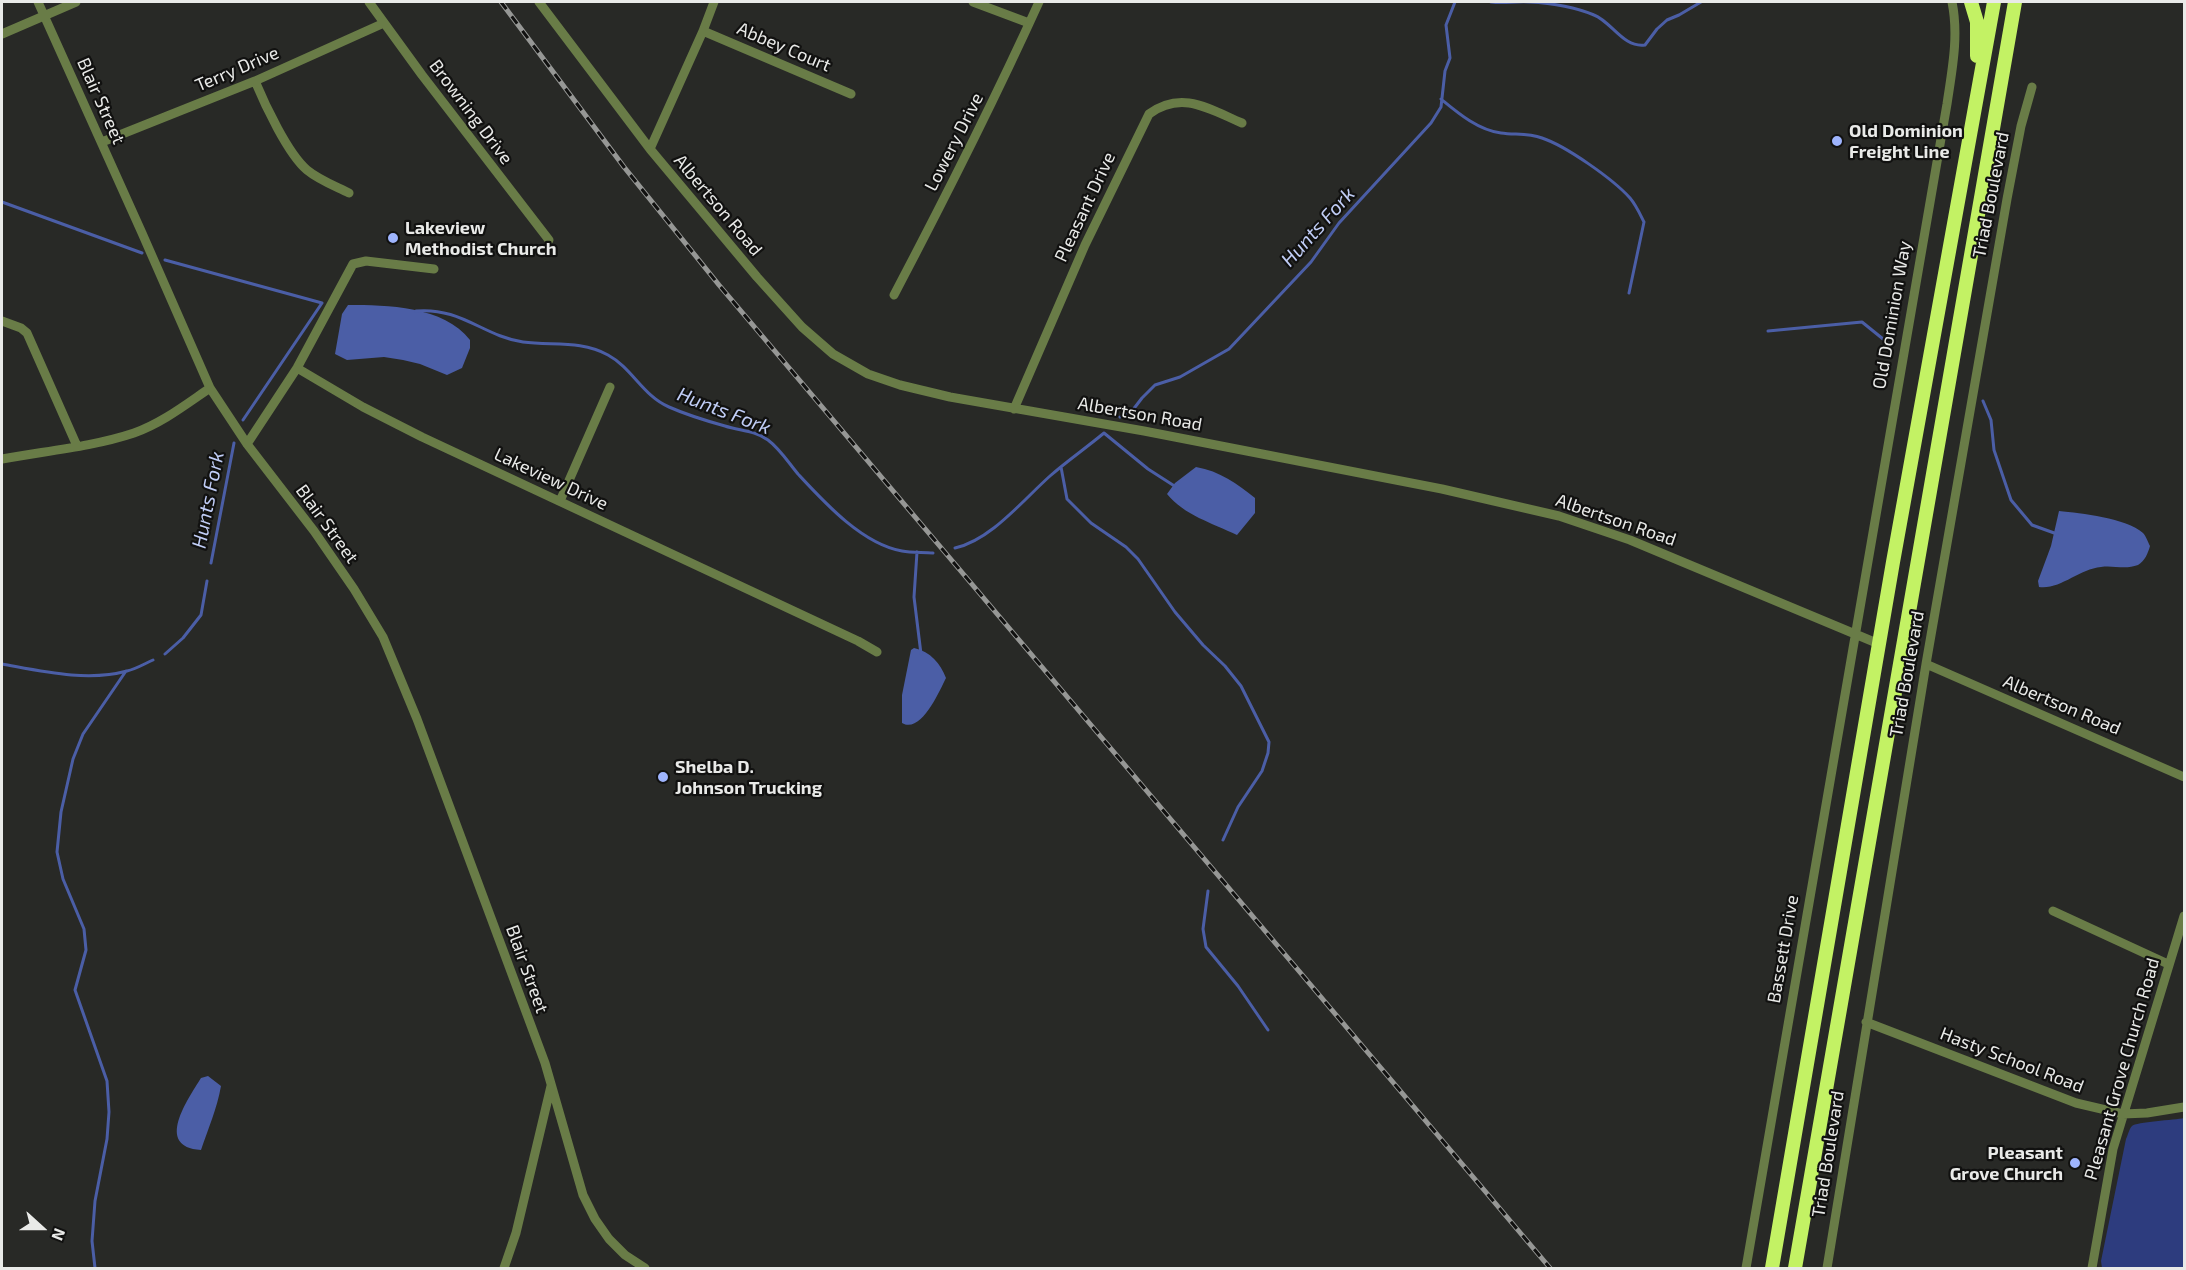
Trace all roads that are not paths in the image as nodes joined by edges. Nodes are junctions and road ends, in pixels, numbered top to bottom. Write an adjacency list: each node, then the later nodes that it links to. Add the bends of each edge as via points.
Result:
1 (38, 2): 13 (street, Blair Street)
2 (76, 2): 13 (street)
3 (369, 2): 14 (street, Browning Drive)
4 (539, 2): 24 (street, Albertson Road)
5 (714, 2): 16 (street)
6 (973, 2): 15 (street)
7 (1039, 2): 15 (street, Lowery Drive)
8 (1952, 2): 39 (street, Old Dominion Way, via 1956,31 1947,104)
9 (1971, 2): 25 (highway, via 1978,48)
10 (1994, 2): 25 (highway)
11 (2015, 2): 18 (highway)
12 (2022, 2): 18 (highway)
13 (44, 16): 17 (street); 23 (street, Blair Street)
14 (384, 23): 19 (street, Terry Drive); 27 (street, Browning Drive)
15 (1029, 23): 29 (street, Lowery Drive, via 966,157)
16 (703, 31): 21 (street, Abbey Court); 24 (street)
17 (2, 34)
18 (2008, 47): 55 (highway)
19 (255, 81): 23 (street, Terry Drive); 26 (street, via 269,113 306,170)
20 (2032, 87): 42 (street, Triad Boulevard, via 2007,200)
21 (851, 94)
22 (1242, 123): 34 (street, Pleasant Drive, via 1204,106 1184,102 1163,105 1149,114 1085,245)
23 (102, 142): 33 (street, Blair Street)
24 (650, 149): 34 (street, Albertson Road, via 757,277 802,327 833,354 868,374 900,385)
25 (1966, 153): 40 (highway)
26 (349, 193)
27 (549, 240)
28 (434, 269): 31 (street, via 366,261 353,264)
29 (894, 295)
30 (2, 321): 36 (street, via 27,333)
31 (297, 368): 35 (street); 38 (street, Lakeview Drive, via 422,437)
32 (610, 387): 38 (street)
33 (210, 388): 35 (street, Blair Street); 36 (street, via 149,426)
34 (1014, 409): 39 (street, Albertson Road, via 1477,496 1559,516 1630,540)
35 (247, 444): 48 (street, Blair Street, via 314,531 383,637)
36 (77, 446): 37 (street)
37 (2, 459)
38 (560, 501): 41 (street, Lakeview Drive)
39 (1854, 635): 40 (street, Albertson Road); 53 (street, Bassett Drive)
40 (1879, 644): 54 (highway)
41 (877, 652)
42 (1926, 664): 43 (street, Albertson Road); 47 (street, Triad Boulevard)
43 (2184, 777)
44 (2052, 911): 46 (street)
45 (2184, 915): 46 (street, Pleasant Grove Church Road)
46 (2168, 964): 50 (street, Pleasant Grove Church Road)
47 (1866, 1022): 50 (street, Hasty School Road, via 2076,1103); 56 (street, Triad Boulevard)
48 (552, 1084): 51 (street); 52 (street, Blair Street, via 583,1196 609,1239)
49 (2184, 1107): 50 (street, Hasty School Road)
50 (2123, 1114): 57 (street, Pleasant Grove Church Road)
51 (504, 1269)
52 (645, 1269)
53 (1746, 1269)
54 (1772, 1269)
55 (1795, 1269)
56 (1827, 1269)
57 (2092, 1269)

